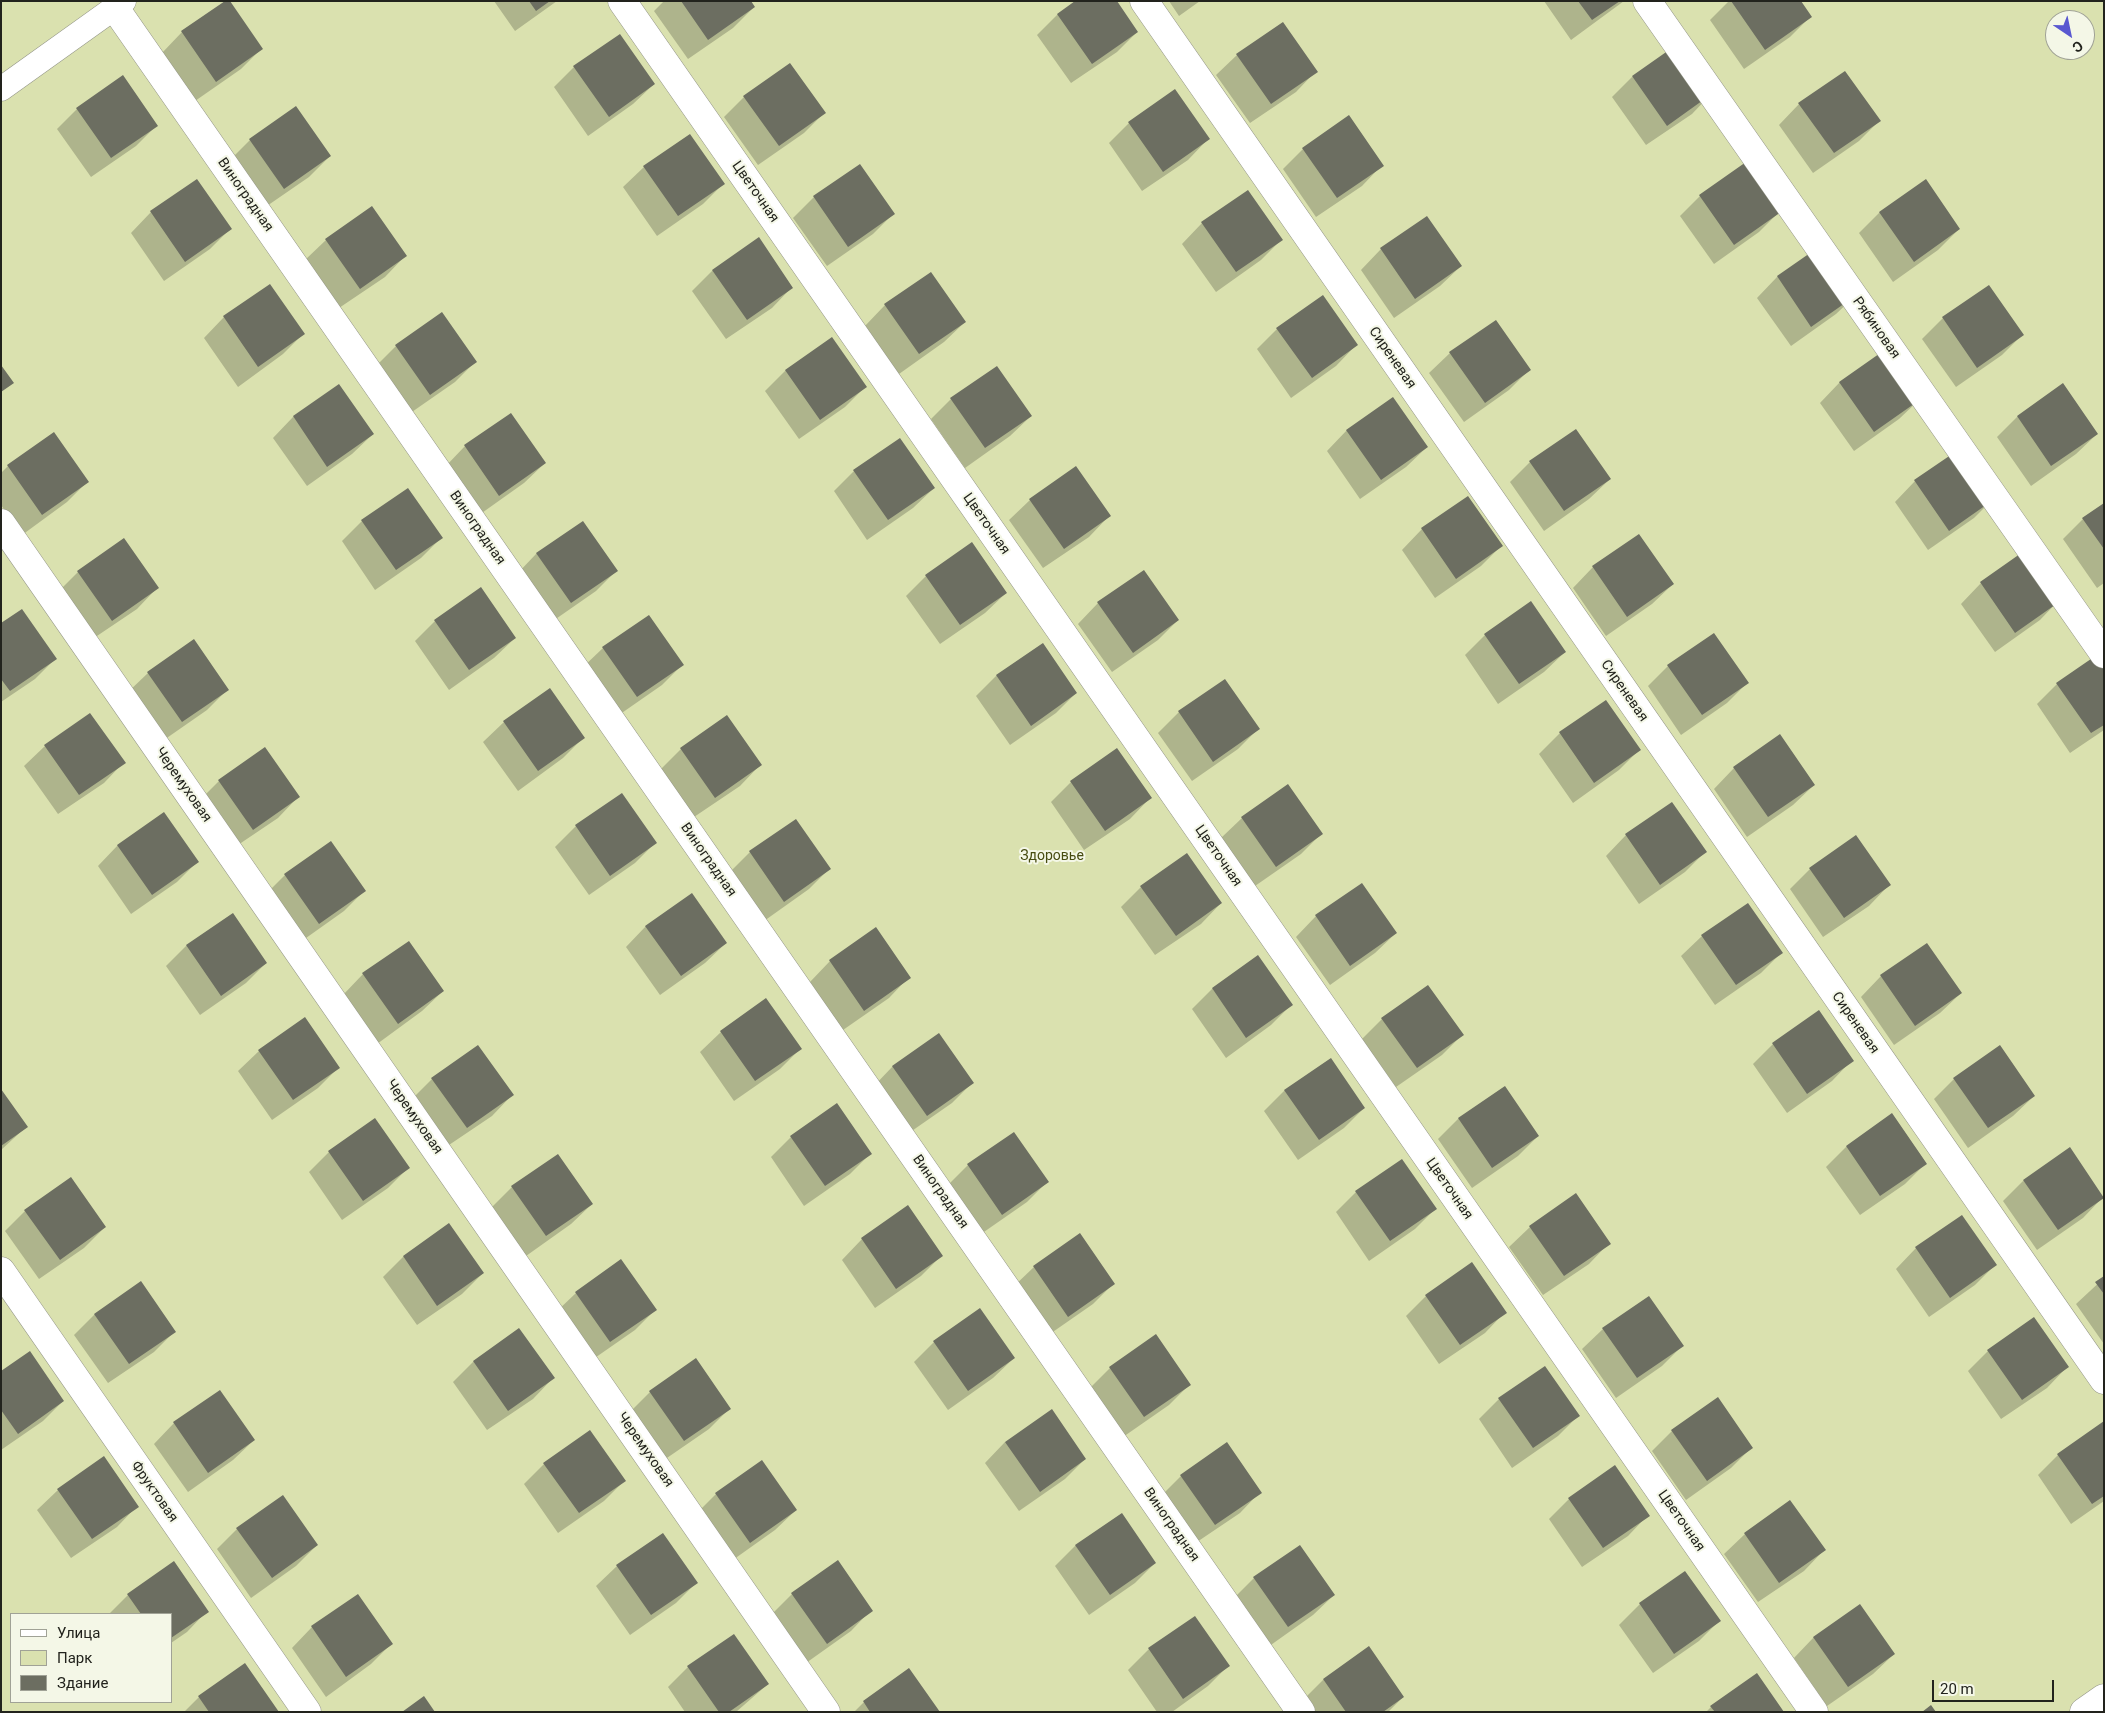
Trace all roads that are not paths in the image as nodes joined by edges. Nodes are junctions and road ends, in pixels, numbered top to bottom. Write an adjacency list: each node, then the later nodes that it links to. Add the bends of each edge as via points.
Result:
1 (622, 1): 14 (street, Цветочная)
2 (1144, 1): 9 (street, Сиреневая)
3 (1647, 1): 7 (street, Рябиновая)
4 (120, 5): 5 (lane); 13 (street, Виноградная)
5 (1, 89)
6 (1, 523): 12 (street, Черемуховая)
7 (2104, 654)
8 (1, 1271): 11 (street, Фруктовая)
9 (2104, 1380)
10 (2104, 1698): 15 (street)
11 (307, 1712)
12 (826, 1712)
13 (1301, 1712)
14 (1814, 1712)
15 (2084, 1712)

